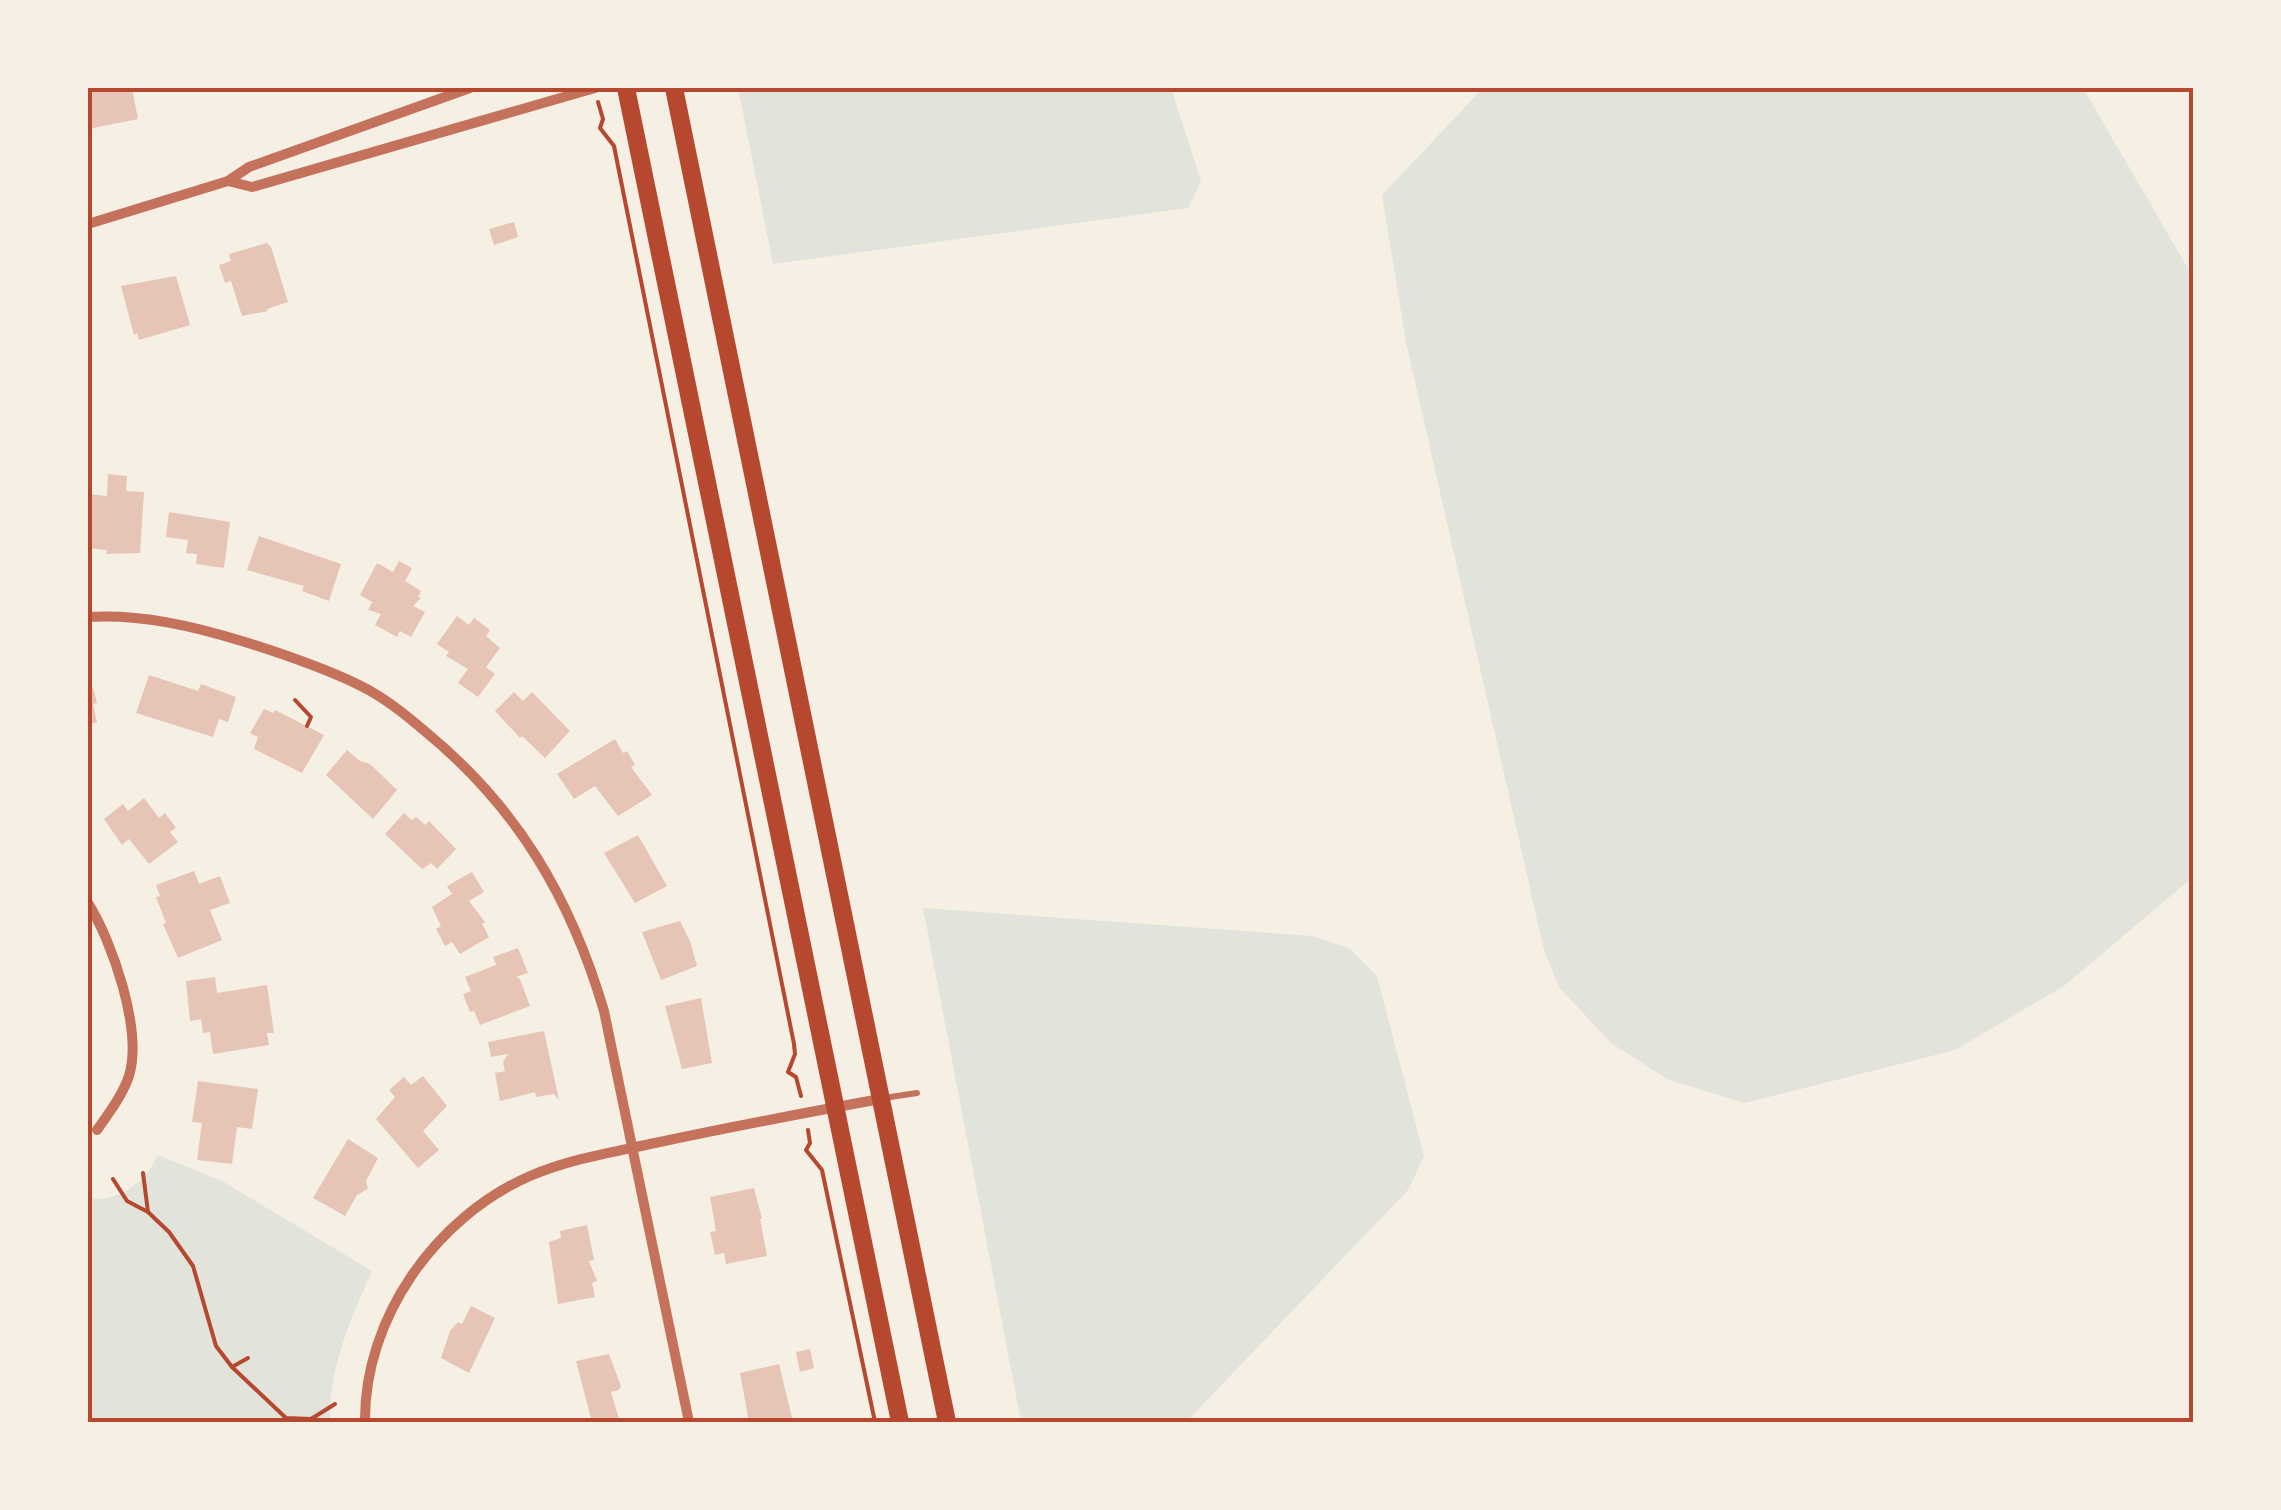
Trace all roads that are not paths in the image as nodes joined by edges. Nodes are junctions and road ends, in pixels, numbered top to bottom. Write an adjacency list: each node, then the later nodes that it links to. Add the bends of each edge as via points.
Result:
1 (470, 88): 5 (street, via 249,167)
2 (595, 88): 5 (street, via 252,187)
3 (626, 88): 11 (main road)
4 (674, 88): 10 (main road)
5 (228, 181): 6 (street)
6 (88, 224)
7 (88, 617): 13 (street, via 192,626 279,652 361,686 444,747 500,803 566,905 604,1012)
8 (88, 902): 12 (street, via 106,936 131,1038 130,1072)
9 (918, 1093): 10 (lane)
10 (880, 1099): 11 (street); 17 (main road)
11 (834, 1108): 13 (street); 16 (main road)
12 (97, 1130)
13 (632, 1148): 14 (street, via 528,1177 482,1203 439,1241 383,1330); 15 (street)
14 (365, 1422)
15 (688, 1422)
16 (900, 1422)
17 (948, 1422)

